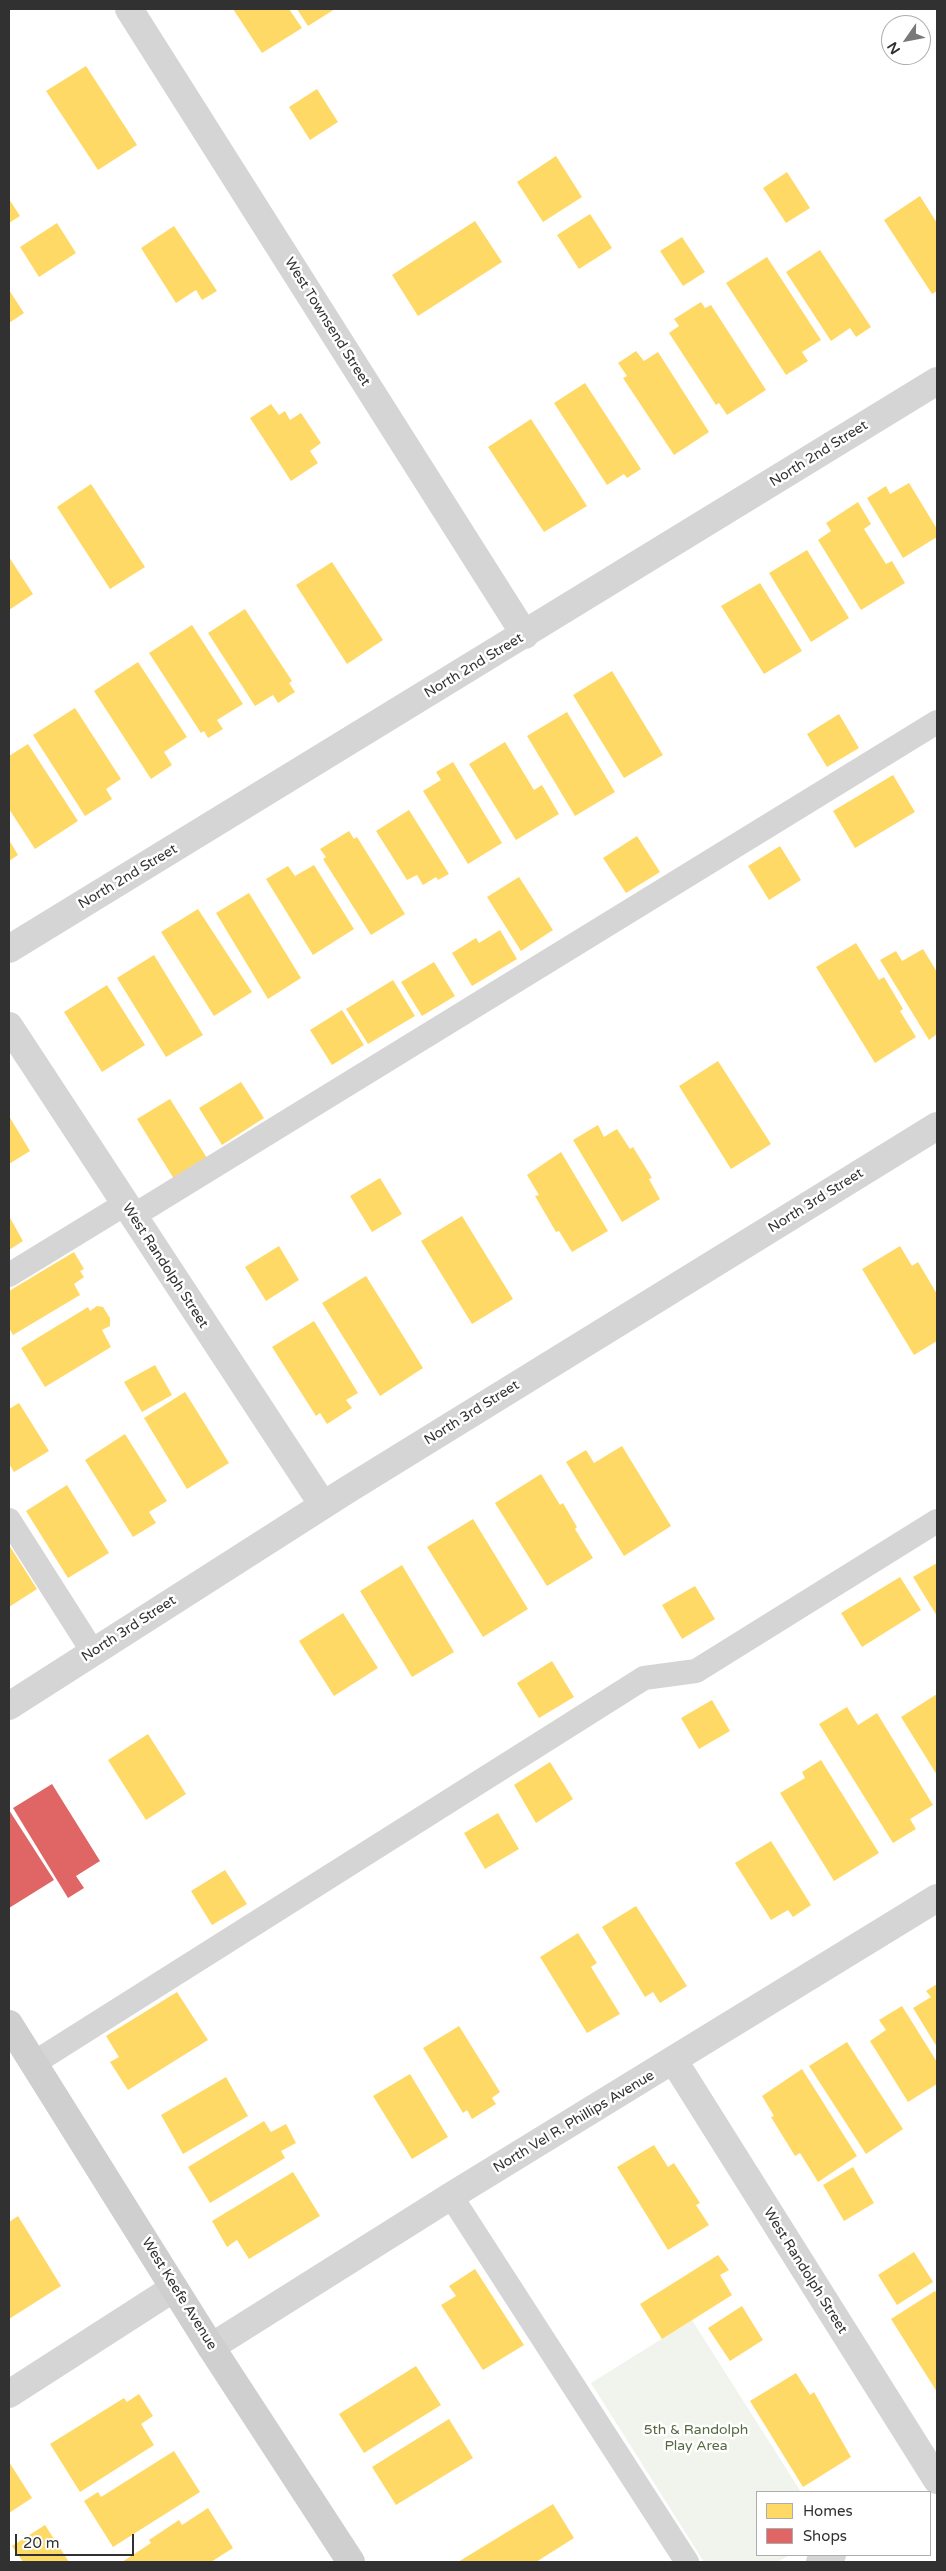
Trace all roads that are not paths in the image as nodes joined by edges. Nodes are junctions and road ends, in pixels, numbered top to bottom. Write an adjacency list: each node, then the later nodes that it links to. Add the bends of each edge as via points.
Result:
1 (129, 9): 3 (street, West Townsend Street)
2 (937, 381): 3 (street, North 2nd Street)
3 (525, 635): 5 (street, North 2nd Street)
4 (937, 722): 8 (lane)
5 (9, 949)
6 (9, 1026): 8 (street, West Randolph Street)
7 (937, 1126): 10 (street, North 3rd Street)
8 (129, 1210): 9 (lane); 10 (street, West Randolph Street)
9 (9, 1275)
10 (322, 1506): 13 (street, North 3rd Street)
11 (9, 1520): 13 (lane)
12 (937, 1521): 18 (lane, via 696,1671 644,1678)
13 (93, 1652): 14 (street, North 3rd Street)
14 (9, 1706)
15 (937, 1898): 17 (street, North Vel R. Phillips Avenue)
16 (9, 2024): 18 (street, West Keefe Avenue)
17 (674, 2061): 19 (street, North Vel R. Phillips Avenue); 23 (street, West Randolph Street)
18 (34, 2063): 20 (street, West Keefe Avenue)
19 (451, 2196): 21 (street, North Vel R. Phillips Avenue); 25 (lane)
20 (174, 2288): 21 (street, West Keefe Avenue); 22 (street)
21 (211, 2347): 24 (street, West Keefe Avenue)
22 (9, 2394)
23 (937, 2480)
24 (351, 2562)
25 (687, 2562)

